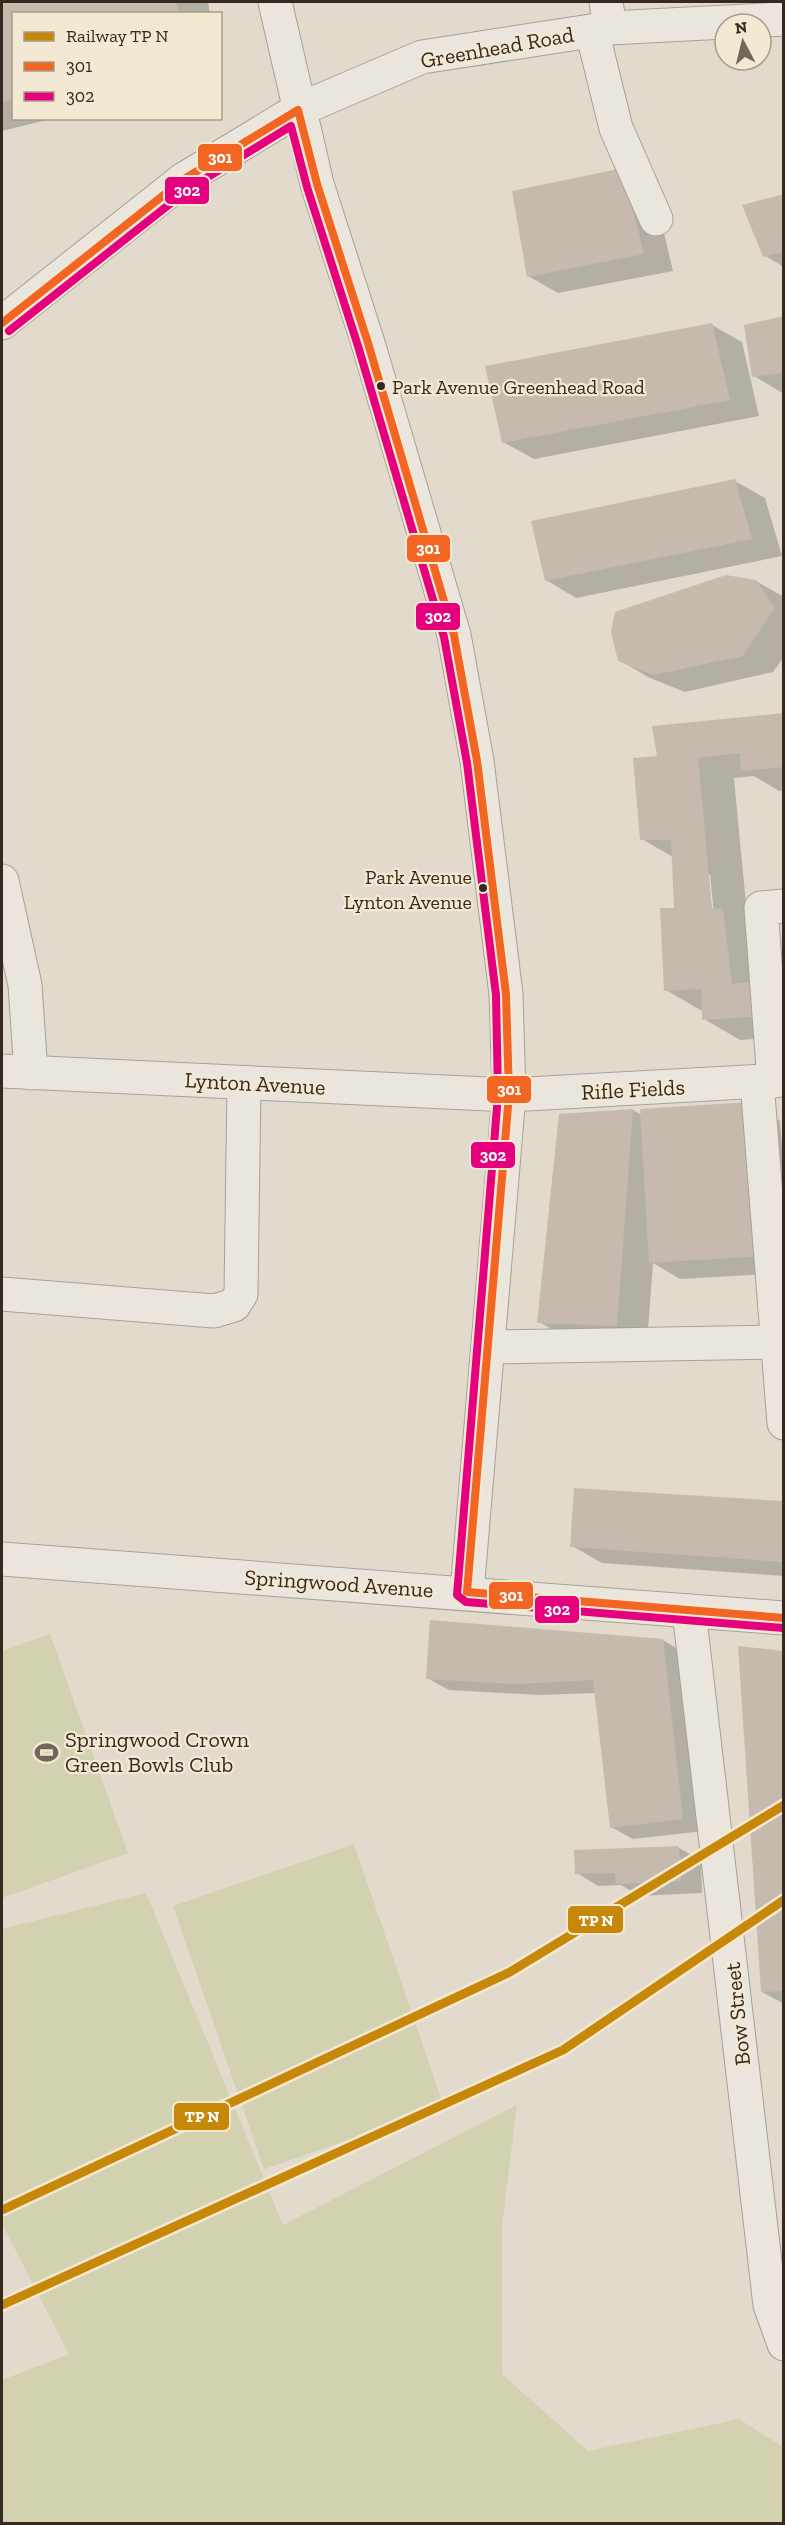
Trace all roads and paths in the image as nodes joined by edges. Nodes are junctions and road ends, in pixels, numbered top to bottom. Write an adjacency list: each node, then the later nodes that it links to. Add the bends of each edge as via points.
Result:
1 (275, 2): 4 (street)
2 (783, 19): 3 (street, Greenhead Road)
3 (603, 20): 4 (street, Greenhead Road, via 422,57); 5 (street, via 616,128)
4 (298, 110): 6 (street, Greenhead Road, via 184,179); 12 (street, via 454,635 477,761 506,994)
5 (656, 219)
6 (2, 323)
7 (2, 880): 9 (street, via 25,985)
8 (783, 906): 10 (street, via 760,908)
9 (16, 1072): 11 (street, Lynton Avenue)
10 (772, 1081): 12 (street, Rifle Fields); 14 (street)
11 (244, 1083): 12 (street, Lynton Avenue); 13 (street, via 241,1294 234,1305 214,1311)
12 (509, 1095): 15 (street)
13 (2, 1294)
14 (776, 1341): 15 (street); 16 (street)
15 (489, 1347): 18 (street)
16 (783, 1423)
17 (2, 1559): 18 (street, Springwood Avenue)
18 (467, 1592): 19 (street, Springwood Avenue)
19 (689, 1611): 20 (street, Springwood Avenue); 21 (street, Bow Street, via 770,2305)
20 (783, 1618)
21 (783, 2344)

